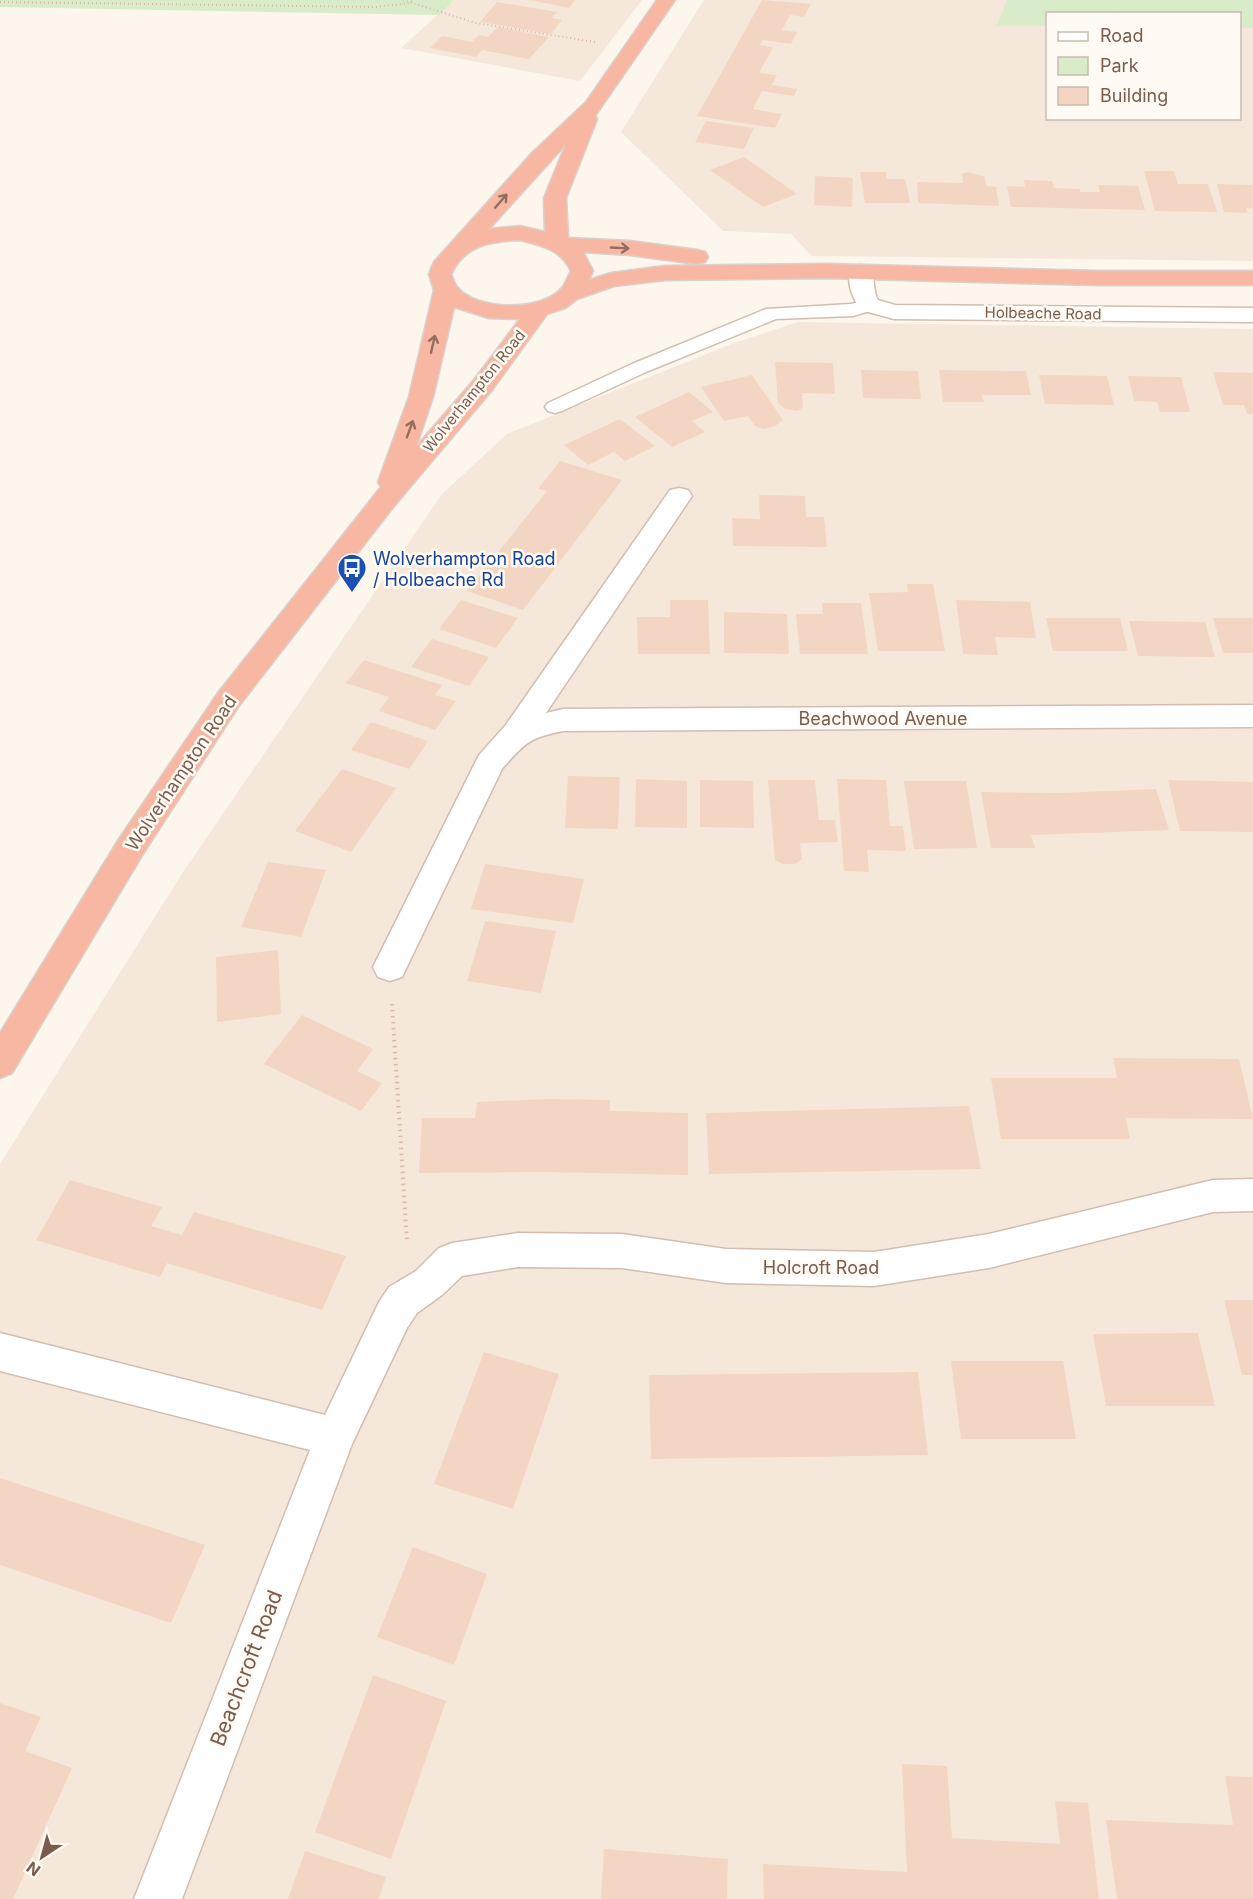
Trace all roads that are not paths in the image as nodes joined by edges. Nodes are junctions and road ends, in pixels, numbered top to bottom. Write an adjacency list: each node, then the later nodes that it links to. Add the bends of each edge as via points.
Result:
1 (666, 0): 2 (highway)
2 (593, 106): 3 (highway, via 555,198); 4 (highway, one-way to 2, via 532,166)
3 (559, 243): 4 (highway, via 520,233); 5 (highway, one-way to 5); 9 (highway, via 579,259 582,271)
4 (463, 244): 8 (highway, via 446,258 440,274)
5 (826, 272): 6 (highway); 9 (highway, via 636,276)
6 (861, 272): 7 (highway); 10 (street, via 863,295)
7 (1253, 278)
8 (446, 290): 11 (highway, via 461,303 485,310 512,313); 15 (highway, Wolverhampton Road, one-way to 8, via 421,397)
9 (570, 294): 11 (highway)
10 (869, 305): 12 (street, Holbeache Road, via 894,312); 13 (lane, via 853,310 773,313)
11 (539, 309): 15 (highway, Wolverhampton Road, via 483,385)
12 (1253, 315)
13 (555, 406)
14 (679, 496): 17 (street, Beachwood Avenue)
15 (385, 500): 19 (highway, Wolverhampton Road, via 228,700 130,848)
16 (1253, 716): 17 (street, Beachwood Avenue, via 563,720)
17 (516, 734): 18 (street, Beachwood Avenue, via 490,764)
18 (390, 967)
19 (0, 1063)
20 (1253, 1196): 21 (street, Holcroft Road, via 1213,1196 989,1251 873,1269 726,1266 622,1251 518,1250 452,1260)
21 (420, 1290): 23 (street, Beachcroft Road, via 404,1300 393,1315)
22 (0, 1352): 23 (street)
23 (335, 1437): 24 (street, Beachcroft Road)
24 (158, 1899)

